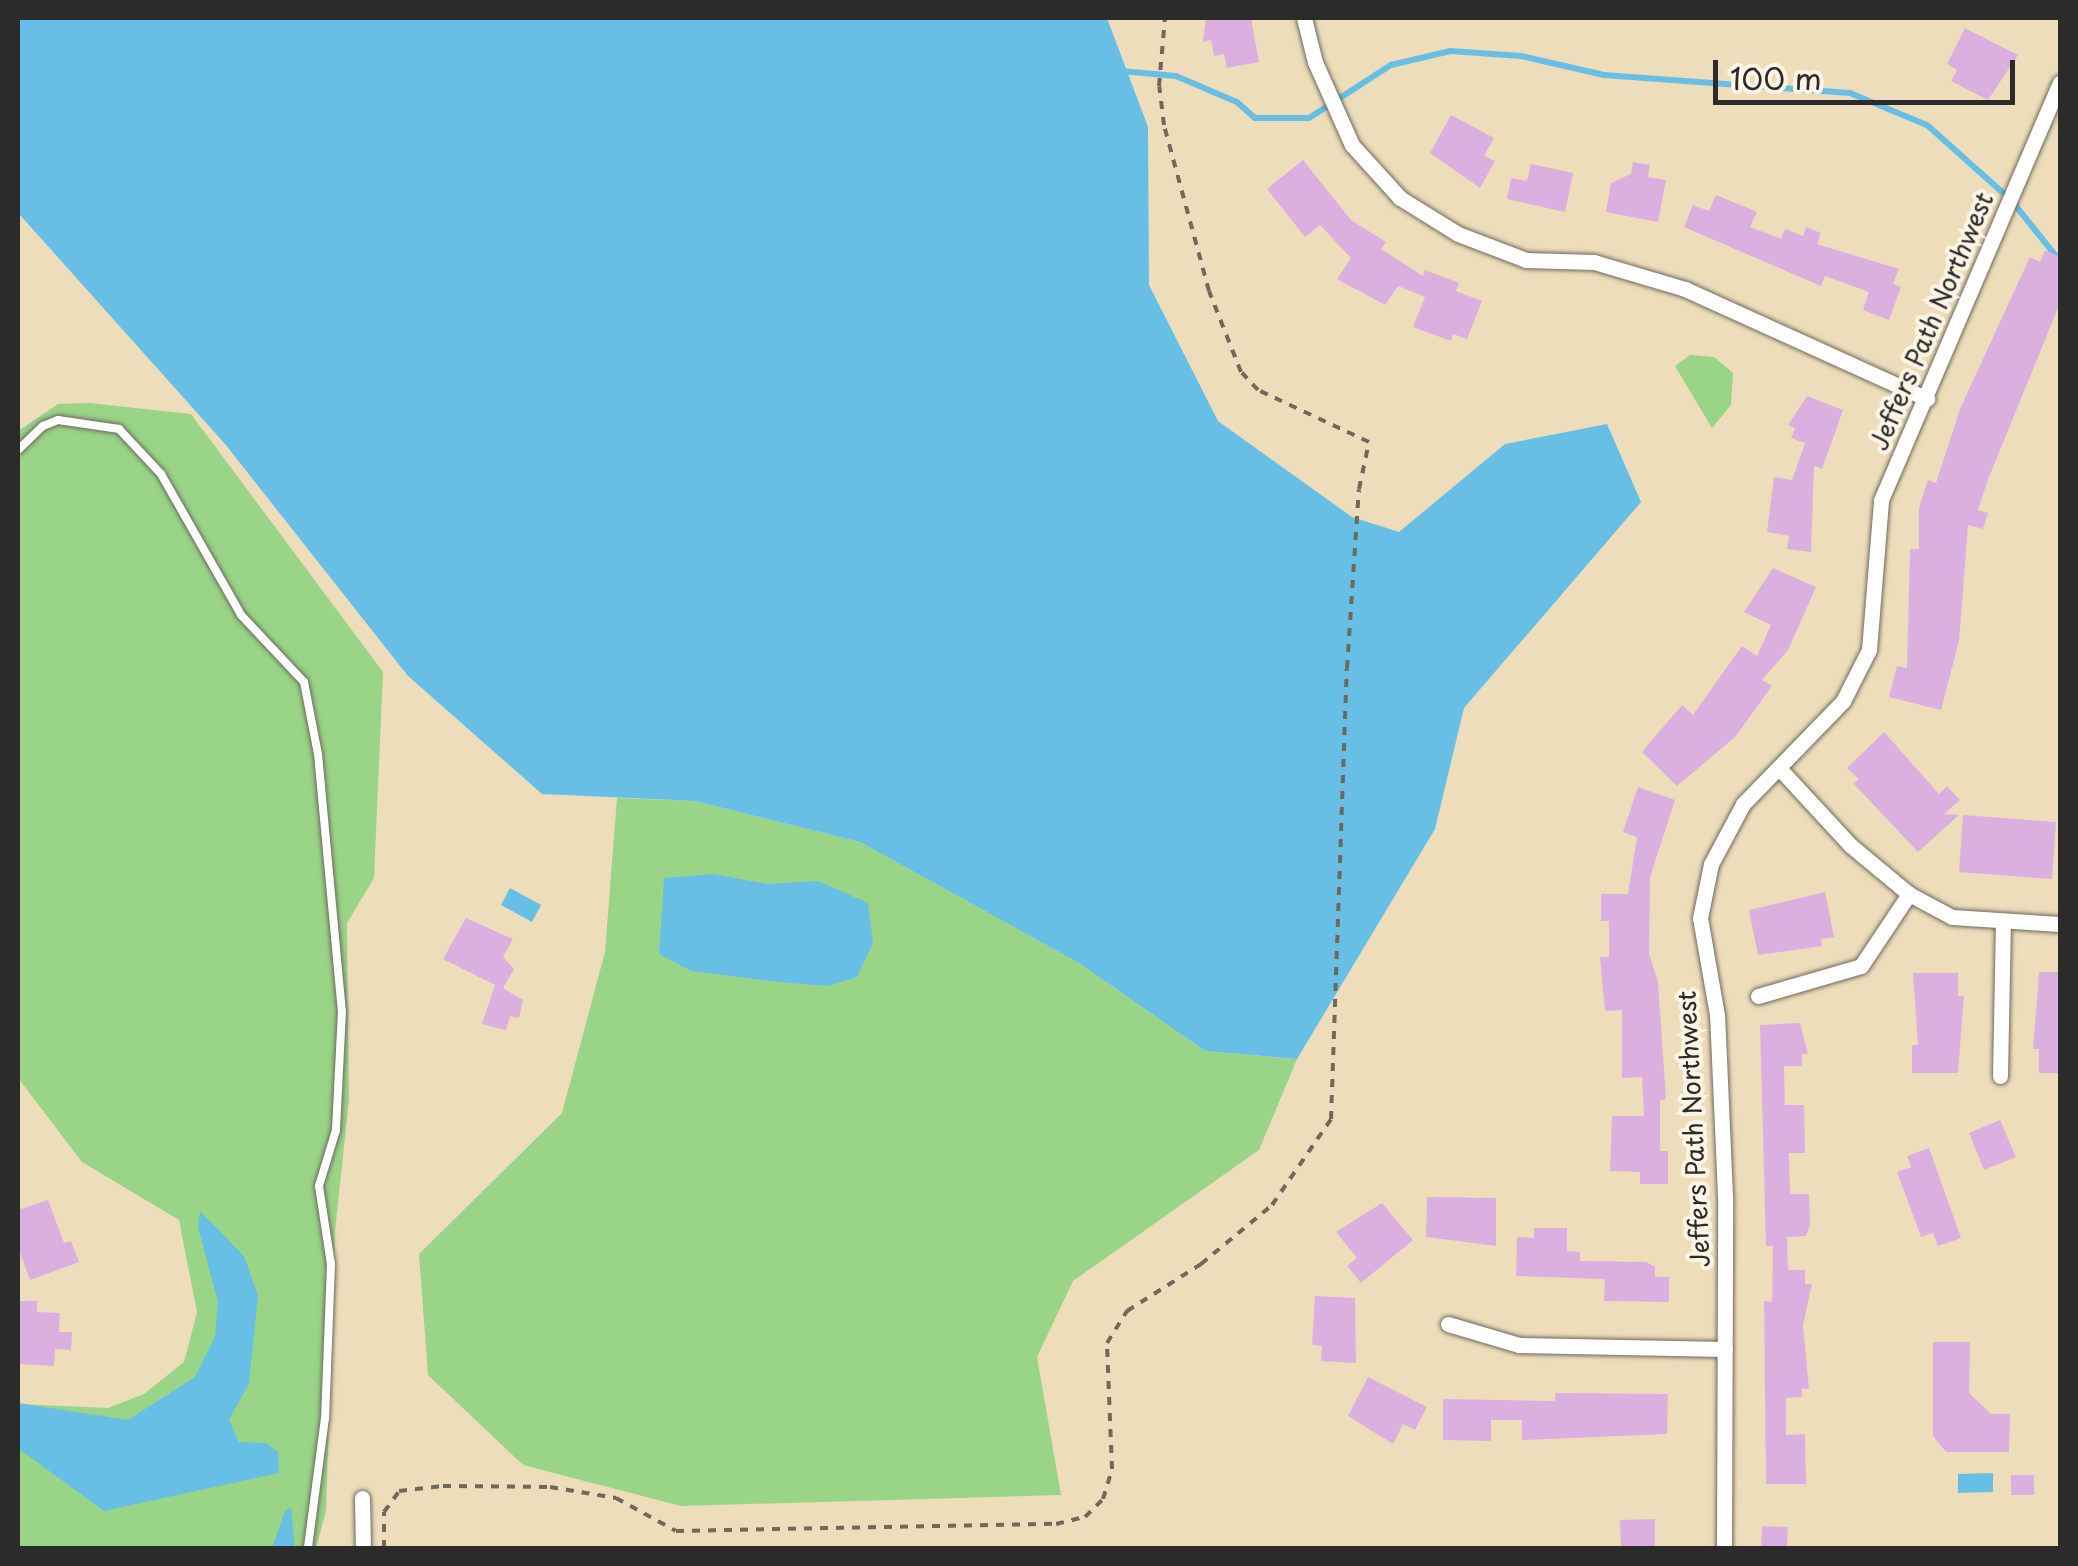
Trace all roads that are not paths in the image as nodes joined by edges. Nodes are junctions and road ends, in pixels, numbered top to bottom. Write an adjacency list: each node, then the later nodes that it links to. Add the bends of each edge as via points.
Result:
1 (1304, 18): 4 (street, via 1315,62 1352,145 1400,198 1458,234 1526,260 1594,262 1685,289)
2 (2060, 82): 3 (street, Jeffers Path Northwest)
3 (2056, 102): 4 (street, Jeffers Path Northwest)
4 (1927, 398): 6 (street, Jeffers Path Northwest, via 1881,500 1869,650 1843,701)
5 (18, 450): 15 (lane, via 58,420 119,429 161,474 241,615 304,682 318,754 342,1011 336,1130 319,1186 332,1264 325,1418)
6 (1779, 768): 7 (street, via 1850,845); 13 (street, Jeffers Path Northwest, via 1743,804 1710,864 1700,918 1716,1015)
7 (1908, 894): 8 (street, via 1952,917); 10 (street, via 1861,966)
8 (2002, 922): 9 (street); 11 (street)
9 (2060, 924)
10 (1758, 996)
11 (2000, 1076)
12 (1448, 1324): 13 (street, via 1519,1345)
13 (1725, 1349): 17 (street, Jeffers Path Northwest)
14 (362, 1498): 16 (street)
15 (308, 1548)
16 (363, 1548)
17 (1724, 1548)

